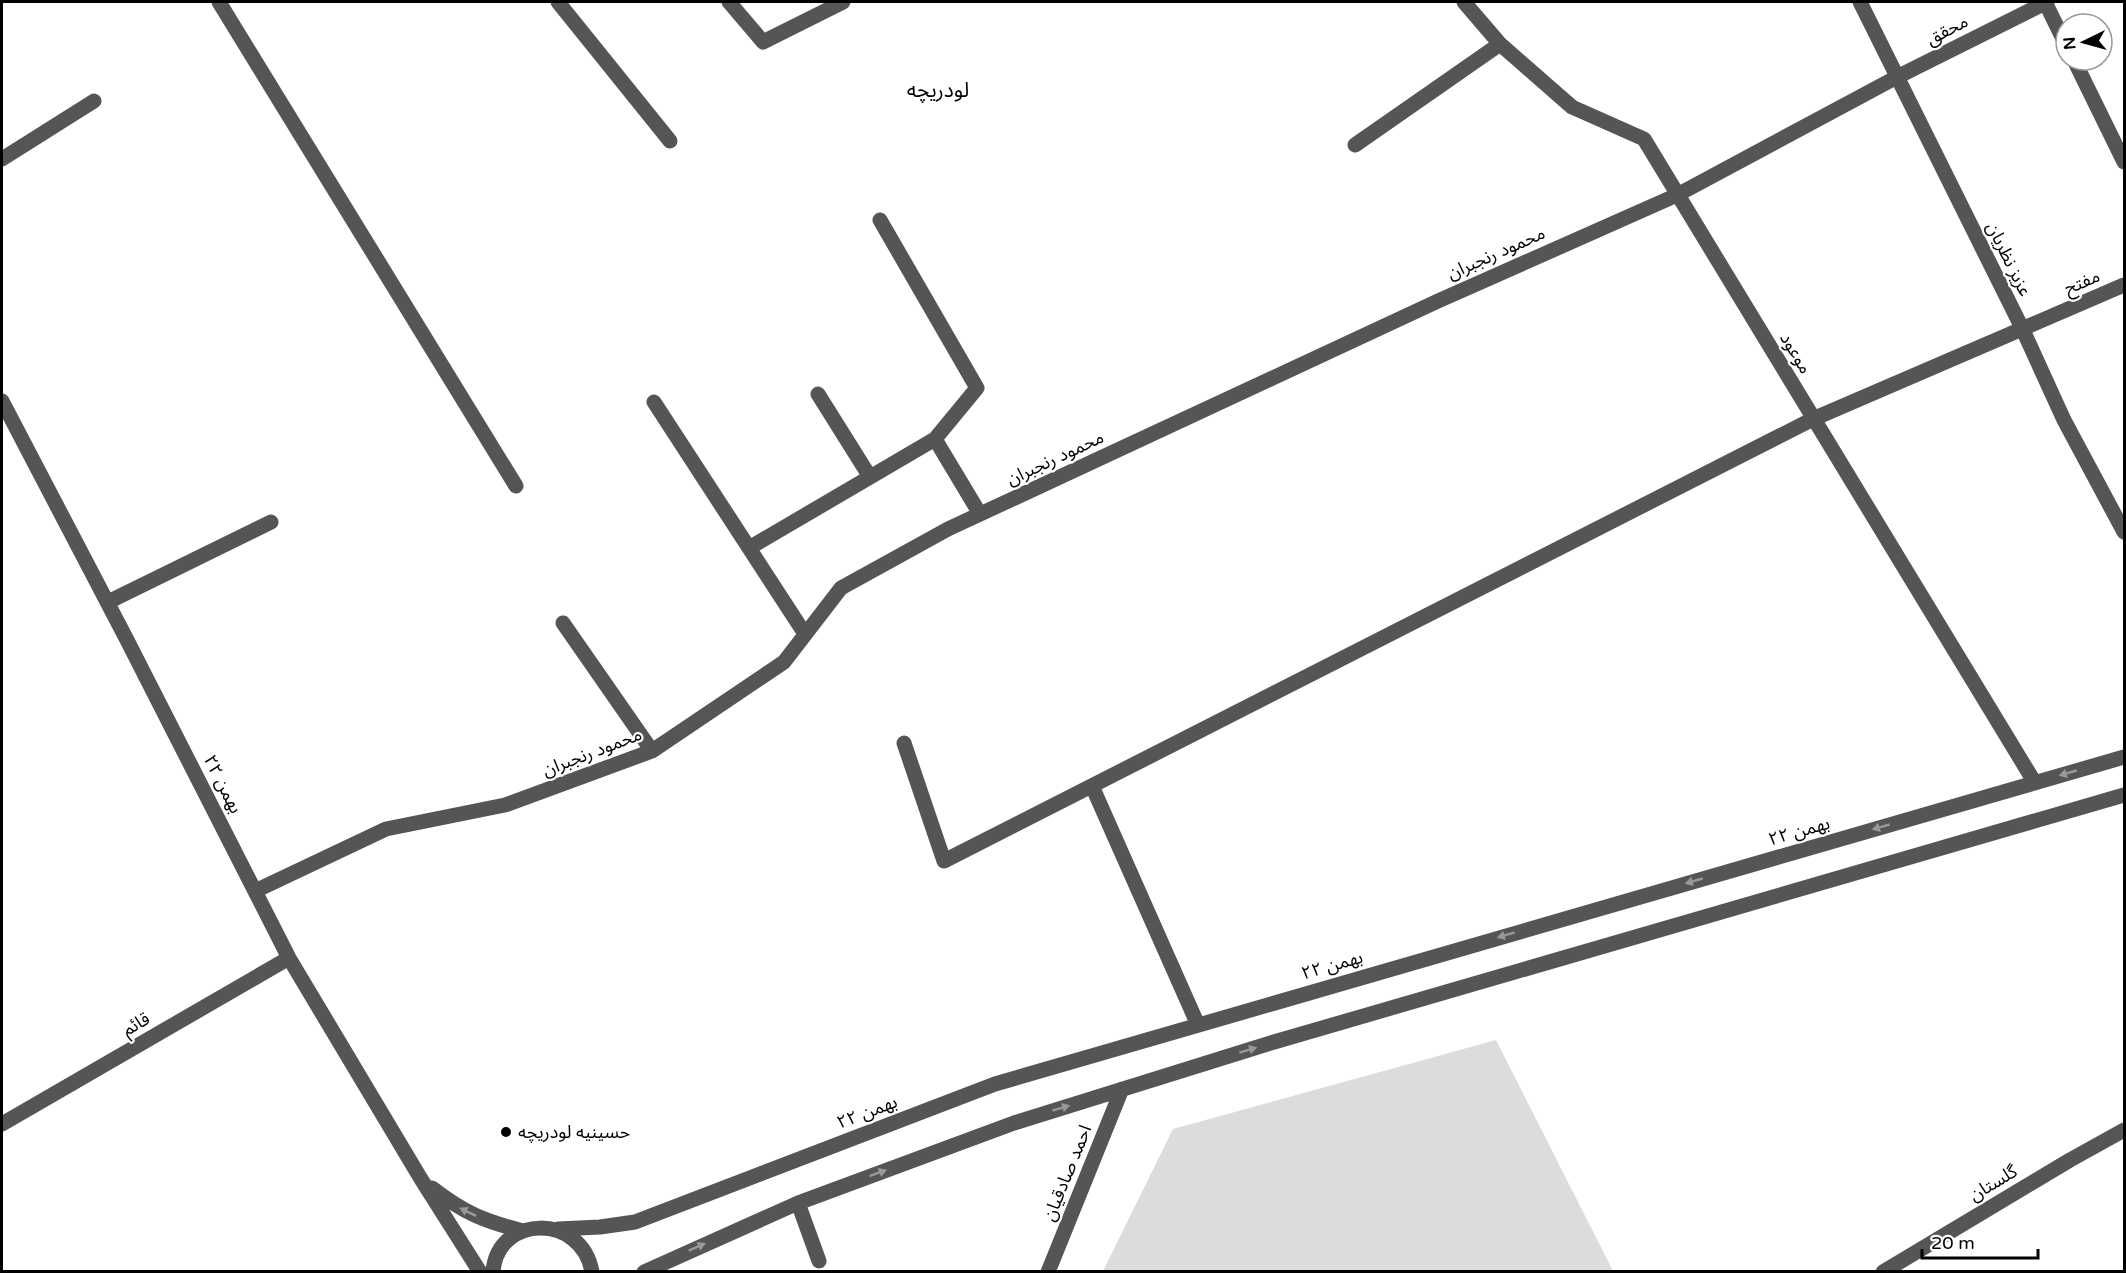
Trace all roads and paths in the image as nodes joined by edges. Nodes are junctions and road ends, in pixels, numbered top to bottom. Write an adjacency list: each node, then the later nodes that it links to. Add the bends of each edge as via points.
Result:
1 (219, 2): 27 (street)
2 (558, 2): 13 (street)
3 (729, 2): 4 (street, via 763,42)
4 (843, 2)
5 (1464, 2): 9 (street, موعود)
6 (1860, 2): 11 (street, عزیز نظریان)
7 (2046, 2): 8 (street); 11 (street, محقق)
8 (2054, 19)
9 (1500, 44): 14 (street); 17 (street, موعود, via 1572,106 1644,139)
10 (2080, 72): 16 (street)
11 (1898, 78): 17 (street, محمود رنجبران); 20 (street, عزیز نظریان)
12 (94, 101): 15 (street)
13 (670, 141)
14 (1355, 145)
15 (2, 159)
16 (2124, 162)
17 (1677, 195): 24 (street, موعود); 28 (street, محمود رنجبران, via 1438,301)
18 (880, 220): 25 (street, via 977,388)
19 (2124, 285): 20 (street, مفتح)
20 (2022, 328): 24 (street, مفتح); 30 (street, عزیز نظریان, via 2064,420)
21 (818, 394): 26 (street)
22 (2, 401): 32 (street, ۲۲ بهمن)
23 (654, 402): 31 (street)
24 (1813, 419): 38 (street, موعود); 39 (street, مفتح)
25 (935, 439): 26 (street); 28 (street)
26 (870, 477): 31 (street)
27 (516, 486)
28 (980, 514): 34 (street, محمود رنجبران, via 841,588)
29 (271, 522): 32 (street)
30 (2124, 532)
31 (749, 548): 34 (street)
32 (108, 602): 41 (street, ۲۲ بهمن)
33 (563, 623): 36 (street)
34 (805, 634): 36 (street, محمود رنجبران, via 784,662)
35 (904, 743): 39 (street, مفتح, via 944,861)
36 (652, 751): 41 (street, محمود رنجبران, via 505,806 386,830)
37 (2124, 757): 38 (street, ۲۲ بهمن, one-way to 38)
38 (2035, 783): 43 (street, ۲۲ بهمن, one-way to 43)
39 (1092, 786): 43 (street)
40 (2124, 795): 44 (street, one-way to 40)
41 (255, 891): 42 (street, ۲۲ بهمن)
42 (289, 958): 45 (street, قائم); 47 (street, ۲۲ بهمن)
43 (1198, 1025): 49 (street, ۲۲ بهمن, via 996,1084 635,1222)
44 (1122, 1089): 48 (street, one-way to 44, via 1014,1123); 56 (street, احمد صادقیان)
45 (2, 1124)
46 (2124, 1130): 57 (street, گلستان)
47 (421, 1179): 50 (street, ۲۲ بهمن, one-way to 47, via 489,1222 455,1206); 52 (street, ۲۲ بهمن)
48 (798, 1203): 51 (street); 55 (street, one-way to 48)
49 (558, 1229): 50 (street, ۲۲ بهمن); 54 (street, via 584,1248)
50 (523, 1231): 53 (street, via 499,1251)
51 (819, 1261)
52 (480, 1272)
53 (493, 1272)
54 (592, 1272)
55 (644, 1272)
56 (1047, 1272)
57 (1883, 1272)

